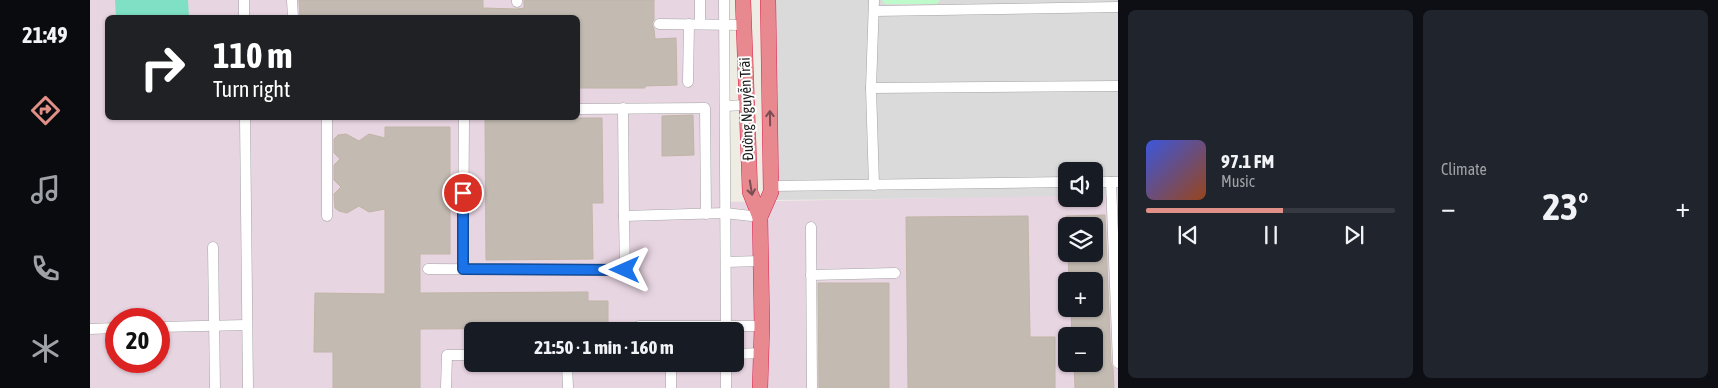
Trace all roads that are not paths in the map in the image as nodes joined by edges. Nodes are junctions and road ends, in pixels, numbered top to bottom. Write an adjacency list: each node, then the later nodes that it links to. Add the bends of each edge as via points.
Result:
1 (244, 0): 11 (street)
2 (292, 0): 12 (street)
3 (700, 0): 14 (street)
4 (724, 0): 15 (street)
5 (743, 0): 16 (highway, Đường Nguyễn Trãi)
6 (768, 0): 30 (highway, Đường Nguyễn Trãi, one-way to 6)
7 (874, 0): 10 (street)
8 (948, 5): 9 (street); 10 (street)
9 (1118, 7)
10 (874, 11): 19 (street)
11 (244, 15)
12 (293, 15)
13 (659, 24): 14 (street)
14 (695, 24): 15 (street); 17 (street)
15 (724, 25): 16 (street); 21 (street)
16 (743, 25): 20 (highway, Đường Nguyễn Trãi)
17 (688, 82)
18 (1118, 86): 19 (street)
19 (871, 88): 29 (street)
20 (746, 105): 21 (street); 35 (highway, Đường Nguyễn Trãi, one-way to 35, via 750,192)
21 (725, 106): 32 (street)
22 (623, 108): 23 (street); 31 (street, via 705,108); 34 (street)
23 (580, 109)
24 (244, 120): 45 (street)
25 (327, 120): 33 (street)
26 (464, 120): 41 (street)
27 (1058, 182): 29 (street)
28 (1114, 182): 55 (street)
29 (874, 184): 30 (street)
30 (771, 186): 35 (highway, Đường Nguyễn Trãi)
31 (706, 214): 32 (street); 34 (street)
32 (726, 214): 35 (street); 39 (street)
33 (327, 216)
34 (624, 216): 41 (street, via 625,270)
35 (760, 217): 38 (highway, Đường Nguyễn Trãi)
36 (811, 227): 43 (street)
37 (213, 247): 46 (street)
38 (760, 261): 39 (street); 47 (highway, Đường Nguyễn Trãi)
39 (726, 262): 44 (street)
40 (428, 269): 41 (street)
41 (463, 269)
42 (894, 273): 43 (street)
43 (811, 275): 66 (street)
44 (726, 322)
45 (246, 325): 46 (street); 60 (street)
46 (214, 326): 48 (street); 59 (street)
47 (762, 326): 49 (street); 52 (highway, Đường Nguyễn Trãi)
48 (170, 327)
49 (744, 327)
50 (105, 328): 51 (street)
51 (90, 329)
52 (761, 353): 53 (street); 65 (highway, Đường Nguyễn Trãi)
53 (744, 354)
54 (464, 355): 61 (street, via 447,355)
55 (1118, 363)
56 (567, 372): 62 (street)
57 (671, 372): 63 (street)
58 (726, 372): 64 (street)
59 (215, 388)
60 (248, 388)
61 (446, 388)
62 (568, 388)
63 (671, 388)
64 (726, 388)
65 (760, 388)
66 (812, 388)

